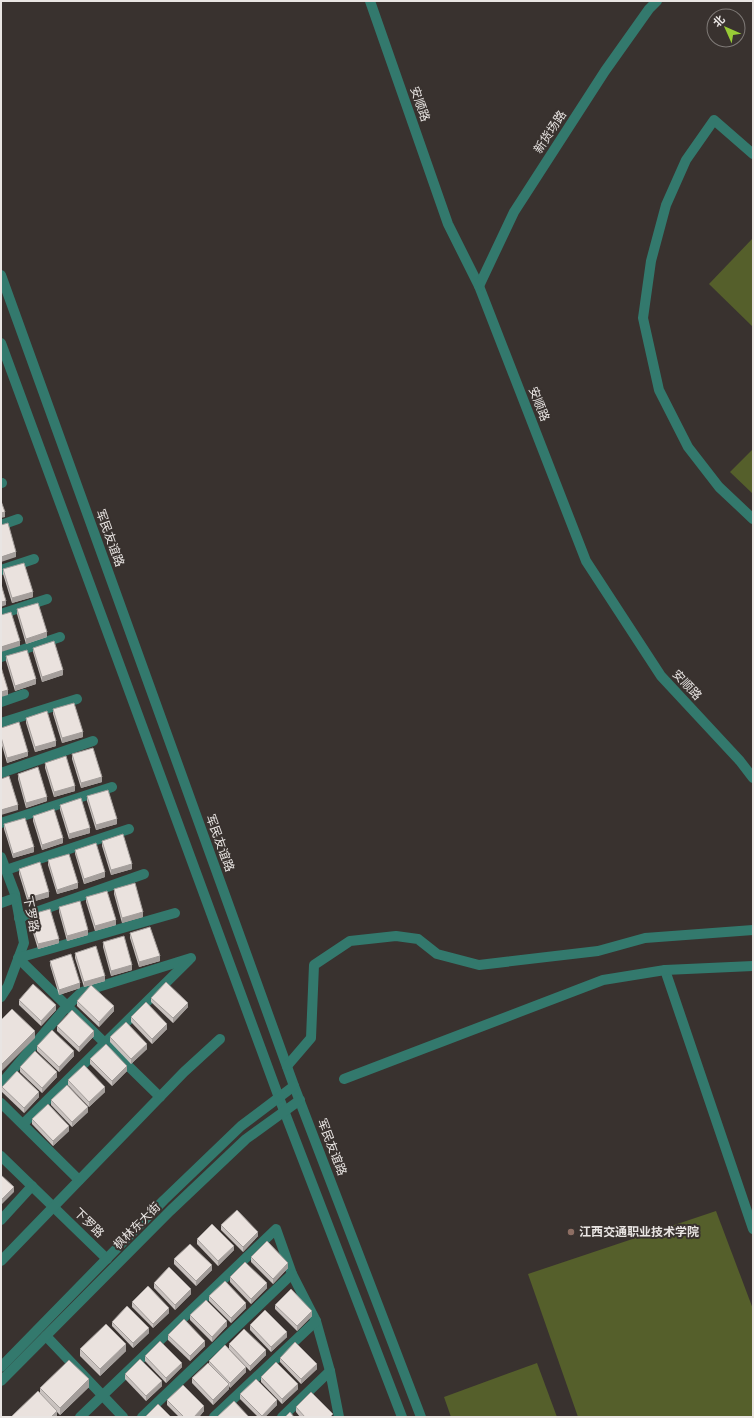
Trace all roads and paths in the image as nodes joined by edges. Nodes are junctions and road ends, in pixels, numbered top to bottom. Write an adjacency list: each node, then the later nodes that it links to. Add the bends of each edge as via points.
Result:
1 (370, 1): 5 (street, 安顺路, via 448,224)
2 (657, 1): 5 (street, 新货场路, via 605,71 514,212)
3 (753, 154): 8 (street, via 714,120 686,160 662,219 651,261 642,318 659,390 688,447 719,487)
4 (1, 276): 41 (street, 军民友谊路)
5 (479, 286): 22 (street, 安顺路, via 586,561 661,676)
6 (1, 343): 46 (street)
7 (18, 519): 9 (street)
8 (753, 519)
9 (1, 525)
10 (34, 559): 11 (street)
11 (1, 570)
12 (47, 599): 13 (street)
13 (1, 614)
14 (60, 637): 15 (street)
15 (1, 657)
16 (24, 694): 18 (street)
17 (77, 699): 19 (street)
18 (1, 702)
19 (1, 723)
20 (93, 741): 21 (street)
21 (1, 773)
22 (753, 778)
23 (112, 787): 24 (street)
24 (1, 823)
25 (129, 829): 27 (street)
26 (1, 857): 27 (street, 下罗路)
27 (6, 870): 29 (street, 下罗路)
28 (144, 874): 32 (street)
29 (15, 898): 30 (street); 32 (street, 下罗路)
30 (1, 902)
31 (175, 913): 34 (street)
32 (19, 918): 34 (street, 下罗路, via 24,943)
33 (753, 930): 41 (street, via 645,938 598,951 479,965 437,954 418,939 396,936 350,941 314,965 311,1038)
34 (18, 958): 37 (street, 下罗路, via 8,986); 38 (street)
35 (753, 966): 36 (street)
36 (665, 970): 42 (street, via 603,980); 56 (street)
37 (1, 997)
38 (67, 1006): 40 (street); 40 (street, via 82,992 191,958); 43 (street)
39 (220, 1039): 45 (street)
40 (104, 1042): 45 (street); 50 (street)
41 (287, 1066): 44 (street, 军民友谊路)
42 (344, 1079)
43 (1, 1084)
44 (294, 1086): 46 (street, 枫林东大街); 47 (street, 军民友谊路)
45 (160, 1097): 52 (street)
46 (278, 1098): 49 (street); 57 (street, 枫林东大街, via 241,1126)
47 (300, 1100): 49 (street, 枫林东大街); 73 (street, 军民友谊路)
48 (1, 1103): 50 (street)
49 (284, 1112): 61 (street, 枫林东大街, via 246,1139 170,1211); 72 (street)
50 (23, 1124): 52 (street)
51 (1, 1156): 53 (street, 下罗路)
52 (79, 1180): 54 (street)
53 (32, 1186): 54 (street, 下罗路); 55 (street)
54 (54, 1207): 57 (street, 下罗路); 58 (street)
55 (1, 1220)
56 (753, 1229)
57 (107, 1259): 62 (street, 枫林东大街)
58 (1, 1261)
59 (292, 1274): 60 (street); 65 (street, via 276,1229); 68 (street)
60 (316, 1321): 63 (street); 69 (street)
61 (46, 1336): 64 (street, 枫林东大街); 65 (street)
62 (1, 1367)
63 (330, 1371): 70 (street); 71 (street)
64 (1, 1381)
65 (102, 1395): 66 (street); 67 (street)
66 (80, 1417)
67 (123, 1417)
68 (142, 1417)
69 (214, 1417)
70 (282, 1417)
71 (339, 1417)
72 (402, 1417)
73 (421, 1417)

